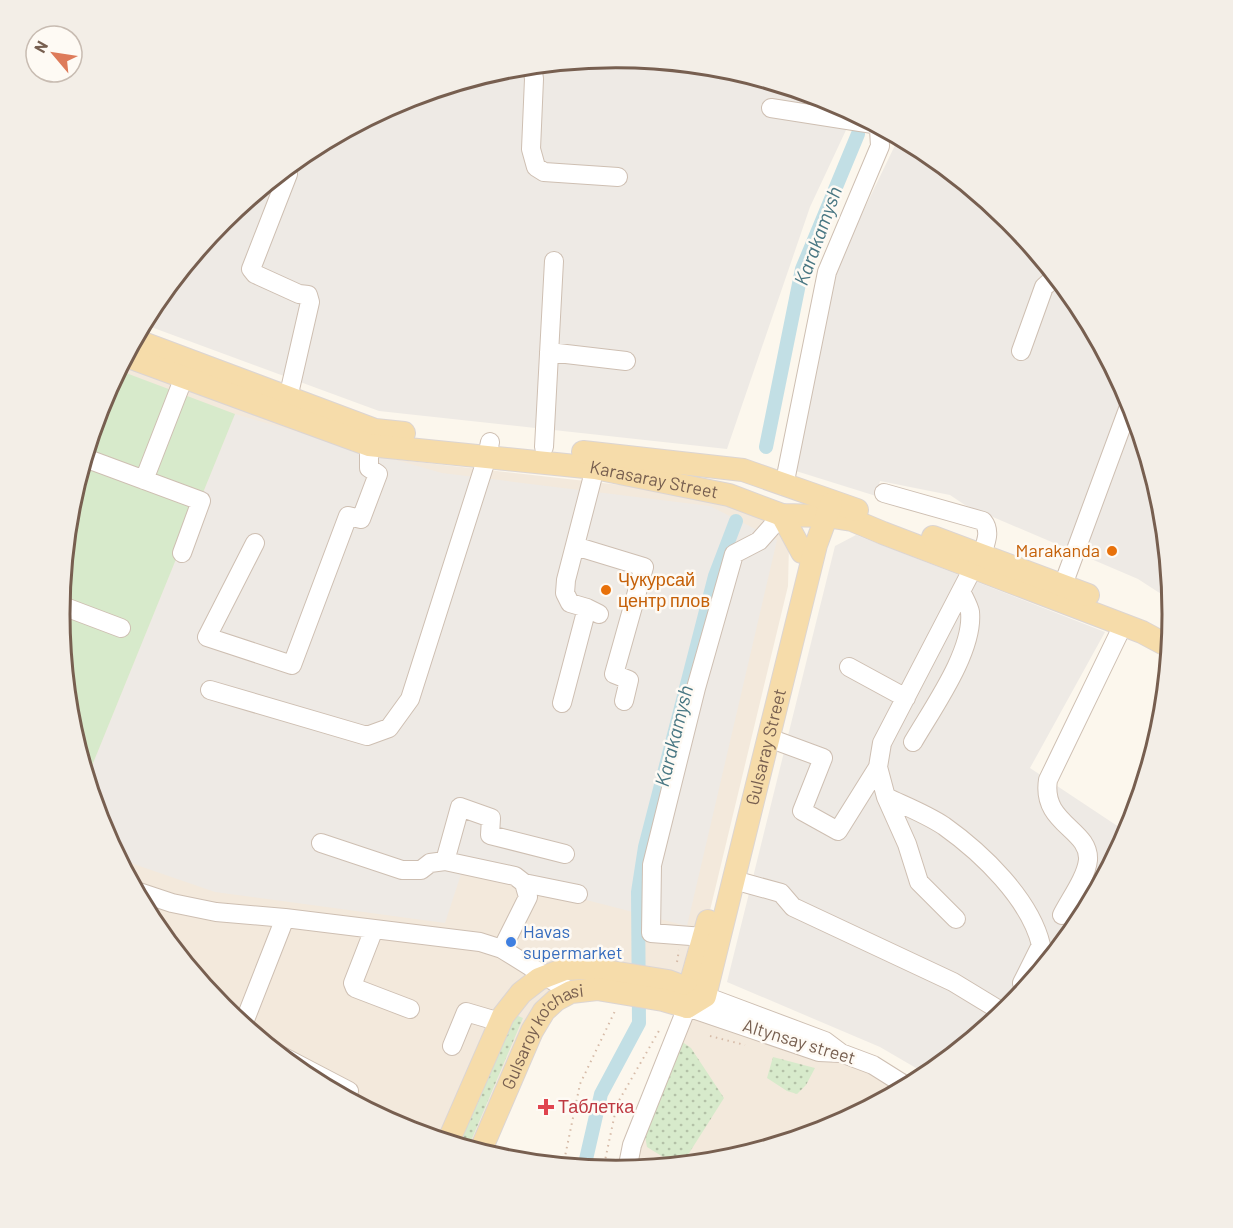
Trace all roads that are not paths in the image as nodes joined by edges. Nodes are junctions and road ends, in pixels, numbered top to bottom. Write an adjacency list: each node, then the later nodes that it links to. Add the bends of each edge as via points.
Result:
1 (533, 74): 5 (street, via 531,149 536,167 544,171)
2 (771, 108): 3 (street)
3 (850, 120)
4 (880, 136): 23 (street, via 880,146 827,272)
5 (618, 177)
6 (286, 178): 15 (street, via 251,269 308,296 310,302)
7 (554, 261): 11 (street)
8 (1050, 281): 10 (street, via 1044,287)
9 (142, 343): 15 (main road, Karasaray Street)
10 (1021, 351)
11 (549, 352): 13 (street); 18 (street)
12 (133, 359): 14 (main road, Karasaray Street)
13 (626, 361)
14 (184, 377): 17 (main road, Karasaray Street); 22 (street)
15 (288, 398): 19 (main road, Karasaray Street, via 375,430)
16 (1125, 416): 32 (street)
17 (369, 445): 19 (main road, Karasaray Street); 27 (street, via 369,468 378,474 361,519 348,516 292,665 207,637)
18 (544, 447): 19 (main road, Karasaray Street); 23 (main road, Karasaray Street, via 743,470)
19 (488, 450): 21 (main road, Karasaray Street); 40 (street, via 410,699 388,728 367,736)
20 (92, 461): 22 (street)
21 (595, 468): 26 (main road, Karasaray Street, via 729,495); 28 (street)
22 (144, 480): 30 (street, via 201,501)
23 (779, 484): 25 (main road, Karasaray Street)
24 (884, 493): 31 (street, via 983,521 988,534)
25 (824, 507): 26 (main road, Karasaray Street); 29 (main road, Gulsaray Street); 31 (main road, Karasaray Street); 44 (main road, Gulsaray Street)
26 (772, 511): 29 (main road); 59 (street, via 759,541 734,554 652,865 651,933)
27 (255, 543)
28 (575, 546): 42 (street, via 644,567 614,674 629,680); 43 (street, via 565,593 570,603 593,611)
29 (802, 552): 59 (main road, Gulsaray Street)
30 (182, 553)
31 (978, 561): 32 (main road, Karasaray Street); 33 (street); 35 (main road, Karasaray Street)
32 (1063, 585): 36 (main road, Karasaray Street)
33 (961, 591): 41 (street); 45 (street, via 970,611 962,655)
34 (70, 609): 37 (street)
35 (1123, 625): 38 (main road, Karasaray Street); 55 (street, via 1048,780 1048,802 1083,843 1088,858)
36 (1163, 626)
37 (121, 628)
38 (1162, 643)
39 (849, 667): 41 (street)
40 (210, 690)
41 (906, 698): 46 (street, via 882,743)
42 (624, 701)
43 (561, 703)
44 (769, 738): 46 (street, via 824,758 802,811 838,831); 51 (main road, Gulsaray Street)
45 (913, 742)
46 (878, 766): 47 (street)
47 (886, 797): 57 (street, via 919,882); 61 (street, via 943,825 1013,890 1041,945)
48 (321, 843): 50 (street, via 402,870 421,870 430,863)
49 (565, 854): 50 (street, via 490,835 491,818 460,807)
50 (445, 861): 52 (street, via 515,876)
51 (734, 880): 65 (main road, Gulsaray Street); 66 (street, via 781,893 793,907 953,982)
52 (524, 883): 53 (street); 60 (street, via 528,897)
53 (578, 894)
54 (148, 895): 56 (street, via 193,908)
55 (1062, 915)
56 (285, 918): 58 (street); 68 (street)
57 (956, 919)
58 (374, 929): 60 (street, via 480,942); 67 (street, via 353,983 355,988)
59 (704, 937): 65 (main road, Gulsaray Street)
60 (502, 949): 62 (street)
61 (1026, 975)
62 (544, 976): 63 (main road, via 572,968); 64 (street); 69 (main road, via 510,1004)
63 (611, 991): 64 (main road, Gulsaroy ko'chasi); 65 (main road, Gulsaroy ko'chasi)
64 (571, 992): 73 (main road, Gulsaroy ko'chasi, via 549,1005 539,1018)
65 (694, 997): 71 (street, Altynsay street, via 819,1052 841,1053 873,1065); 74 (street)
66 (995, 1008)
67 (410, 1009)
68 (247, 1016)
69 (500, 1022): 70 (street, via 466,1012); 72 (main road)
70 (452, 1046)
71 (899, 1081)
72 (451, 1134)
73 (483, 1144)
74 (629, 1160)

